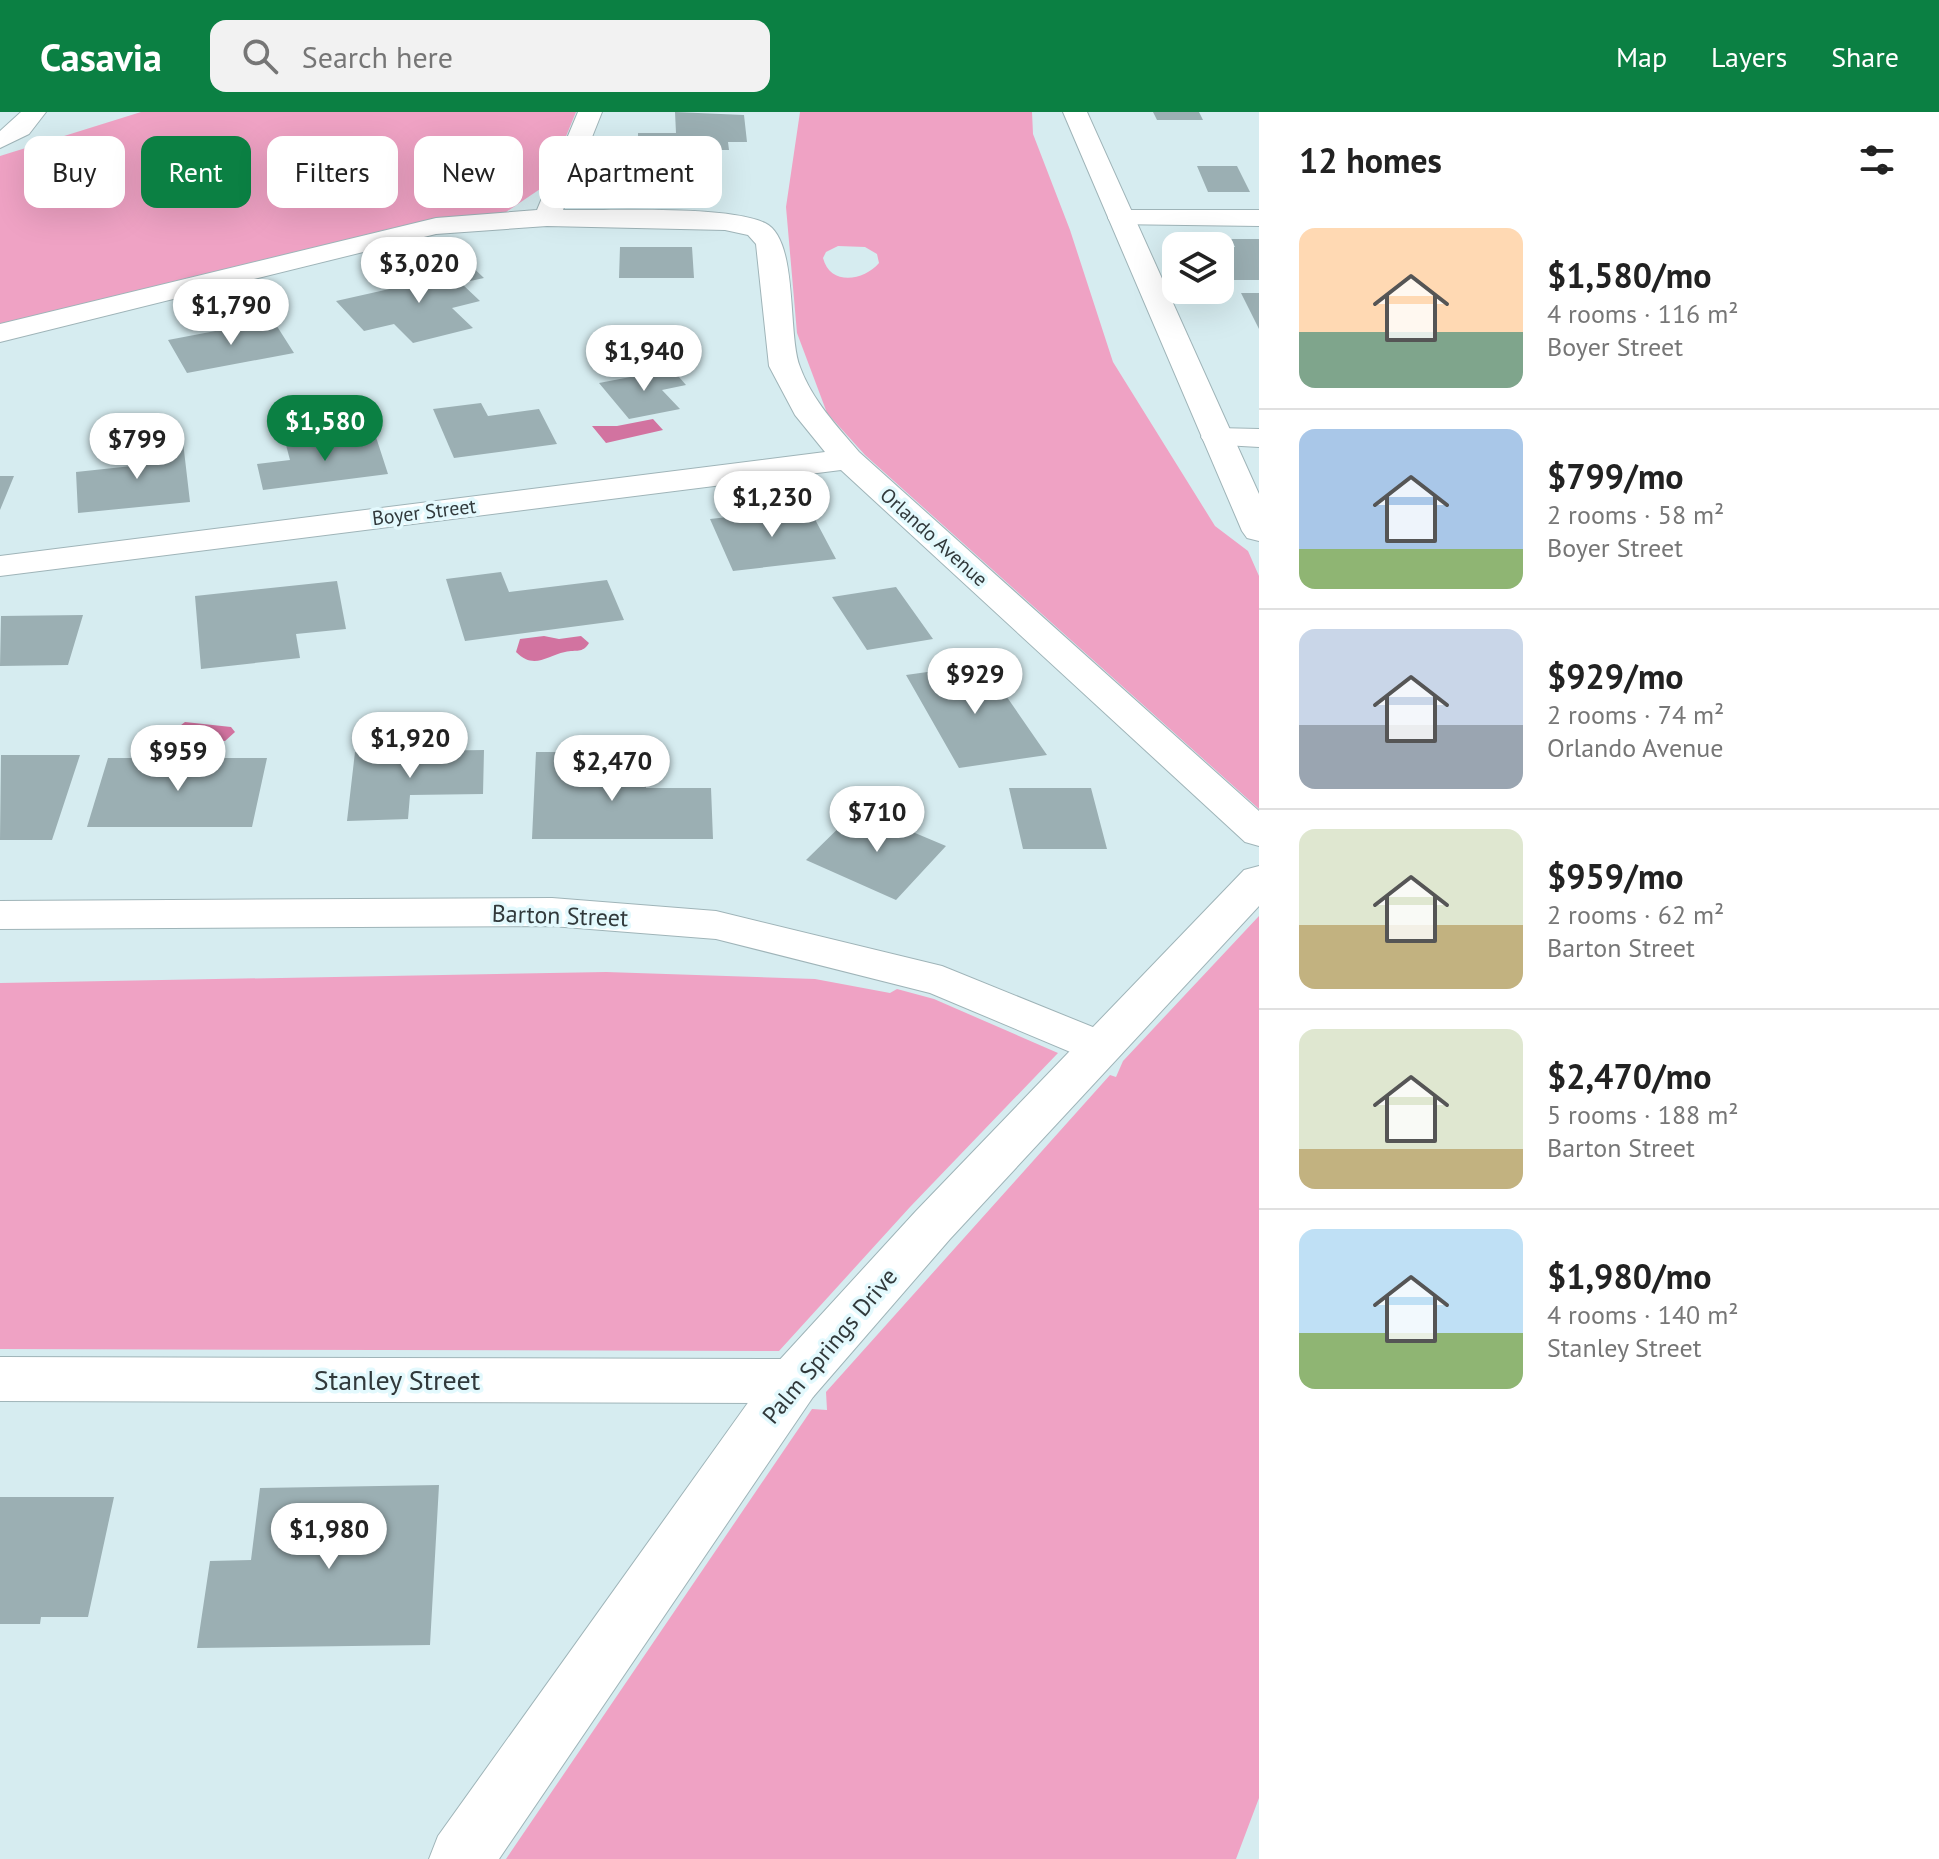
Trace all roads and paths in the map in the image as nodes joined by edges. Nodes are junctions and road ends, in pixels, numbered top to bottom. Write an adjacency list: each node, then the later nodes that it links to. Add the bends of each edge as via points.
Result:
1 (34, 112): 4 (street)
2 (590, 112): 5 (street)
3 (1075, 112): 6 (street)
4 (0, 141)
5 (547, 218): 8 (street, Orlando Avenue, via 436,226); 11 (street, Orlando Avenue, via 725,222 757,229 769,242 784,366 810,415)
6 (1121, 218): 7 (street); 9 (street)
7 (1259, 218)
8 (0, 333)
9 (1217, 437): 10 (street); 12 (street)
10 (1259, 438)
11 (848, 459): 13 (street, Boyer Street); 14 (street, Orlando Avenue)
12 (1259, 531)
13 (0, 566)
14 (1259, 833)
15 (1259, 880): 17 (street, Palm Springs Drive)
16 (0, 915): 17 (street, Barton Street, via 552,912 716,925 942,981)
17 (1099, 1048): 19 (street, Palm Springs Drive)
18 (0, 1379): 19 (street, Stanley Street)
19 (794, 1381): 20 (street, Palm Springs Drive)
20 (461, 1859)

